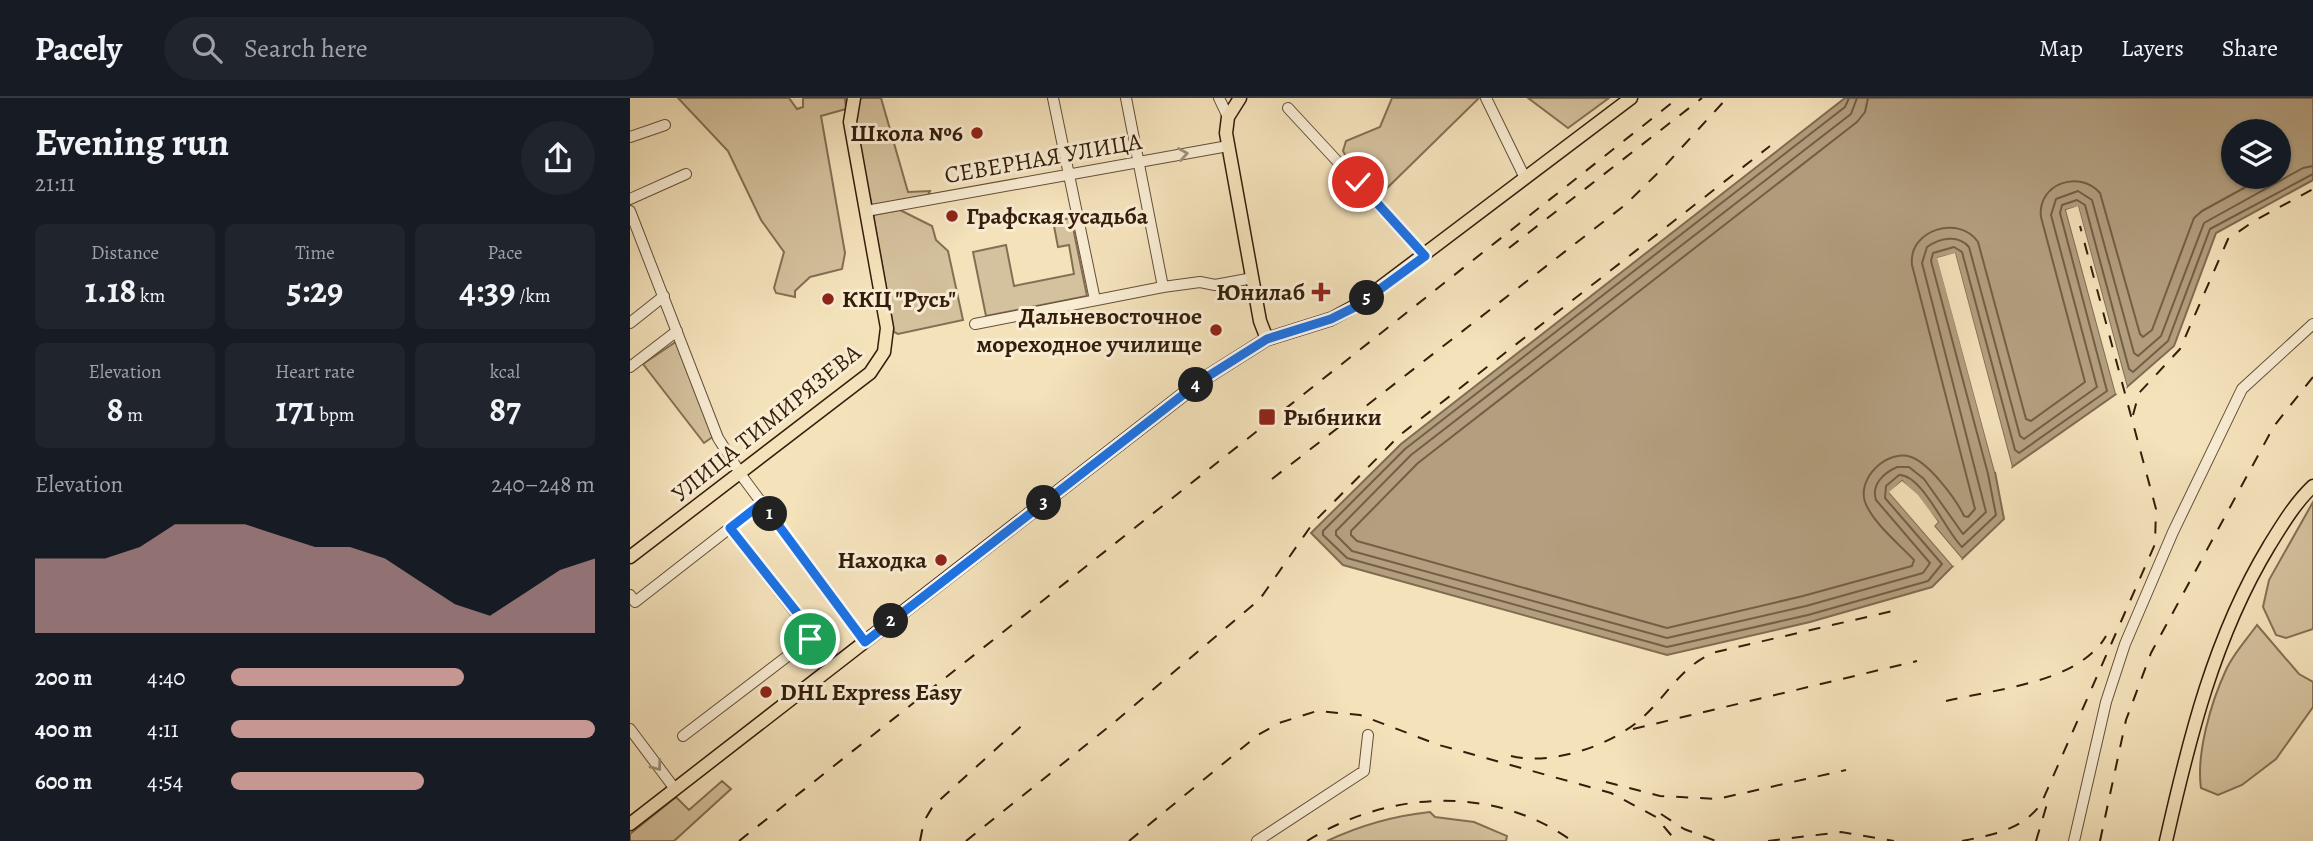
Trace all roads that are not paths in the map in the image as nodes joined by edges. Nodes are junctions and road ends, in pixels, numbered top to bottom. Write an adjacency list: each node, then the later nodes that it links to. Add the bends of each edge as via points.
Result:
1 (854, 98): 19 (main road, via 850,122)
2 (1053, 98): 15 (street)
3 (1126, 98): 13 (street)
4 (1219, 98): 9 (street)
5 (1240, 98): 9 (main road)
6 (1486, 98): 16 (street)
7 (1631, 98): 16 (main road)
8 (1288, 108): 20 (street)
9 (1228, 117): 12 (main road)
10 (665, 125): 11 (street)
11 (630, 137)
12 (1228, 146): 13 (street, СЕВЕРНАЯ УЛИЦА, one-way to 12); 21 (main road)
13 (1138, 162): 15 (street, СЕВЕРНАЯ УЛИЦА); 22 (street)
14 (686, 174): 17 (street)
15 (1069, 175): 19 (street, СЕВЕРНАЯ УЛИЦА); 24 (street)
16 (1525, 178): 20 (main road)
17 (630, 199)
18 (630, 211): 23 (street)
19 (869, 211): 31 (main road, УЛИЦА ТИМИРЯЗЕВА, via 887,342 870,373)
20 (1425, 256): 29 (main road, via 1345,312)
21 (1252, 278): 22 (street); 29 (main road)
22 (1163, 287): 24 (street)
23 (664, 296): 25 (street); 28 (street)
24 (1095, 300): 26 (street)
25 (630, 323)
26 (975, 324)
27 (2313, 324): 46 (street, via 2242,389 2173,532 2112,681)
28 (677, 331): 30 (street); 31 (street, via 718,438)
29 (1267, 339): 37 (main road, via 1202,380)
30 (630, 367)
31 (740, 473): 33 (street); 35 (main road, УЛИЦА ТИМИРЯЗЕВА)
32 (2313, 486): 47 (main road, via 2291,511 2260,562 2225,635 2191,734)
33 (762, 503): 34 (street); 37 (street)
34 (730, 528): 36 (street, via 635,602); 40 (street, via 812,634)
35 (630, 557)
36 (630, 596)
37 (865, 642): 43 (main road)
38 (630, 729): 41 (street)
39 (1368, 735): 45 (street, via 1364,771)
40 (683, 736)
41 (640, 742): 42 (street); 43 (street, one-way to 43)
42 (630, 750)
43 (675, 789): 44 (main road)
44 (630, 824)
45 (1257, 841)
46 (2074, 841)
47 (2166, 841)

